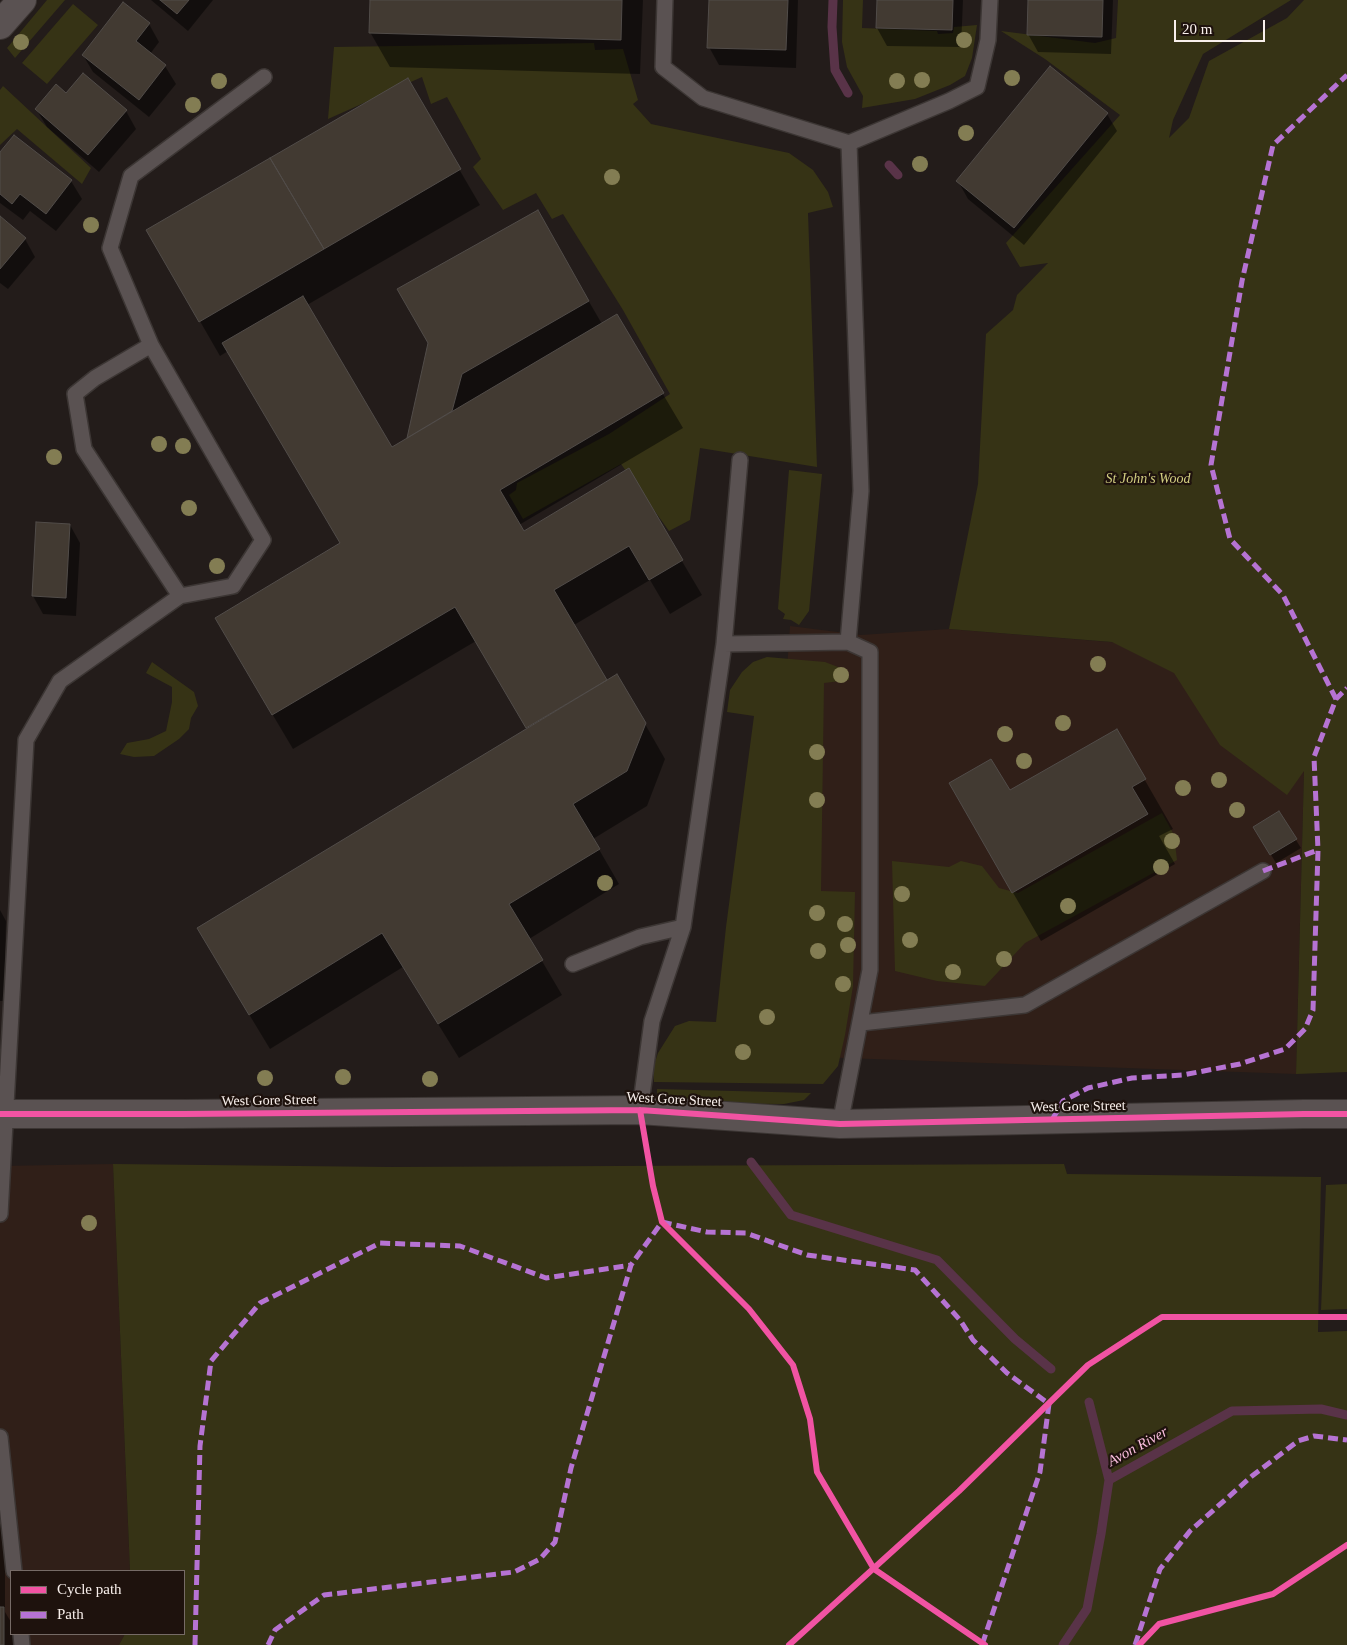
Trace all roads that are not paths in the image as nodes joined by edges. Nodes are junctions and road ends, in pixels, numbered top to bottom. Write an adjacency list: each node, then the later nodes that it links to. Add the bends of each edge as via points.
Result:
1 (22, 0): 4 (street)
2 (665, 0): 6 (lane, via 663,67 703,98)
3 (990, 0): 6 (lane, via 988,40 977,87)
4 (0, 25)
5 (264, 77): 7 (lane, via 131,176 110,248)
6 (848, 143): 10 (lane, via 861,491)
7 (151, 345): 9 (lane, via 75,394 84,449); 9 (lane, via 263,540 232,586)
8 (740, 460): 11 (lane)
9 (180, 596): 17 (lane, via 60,681 26,740)
10 (848, 642): 11 (lane); 15 (lane, via 870,652 870,970)
11 (724, 644): 13 (lane)
12 (1263, 871): 15 (lane, via 1025,1005)
13 (684, 926): 14 (lane, via 640,937); 16 (lane, via 652,1021)
14 (573, 964)
15 (861, 1023): 19 (lane)
16 (640, 1110): 17 (street, West Gore Street); 19 (street, West Gore Street)
17 (2, 1114): 20 (lane)
18 (1347, 1114): 19 (street, West Gore Street)
19 (840, 1124)
20 (0, 1214)
21 (0, 1437): 22 (lane)
22 (14, 1570)

